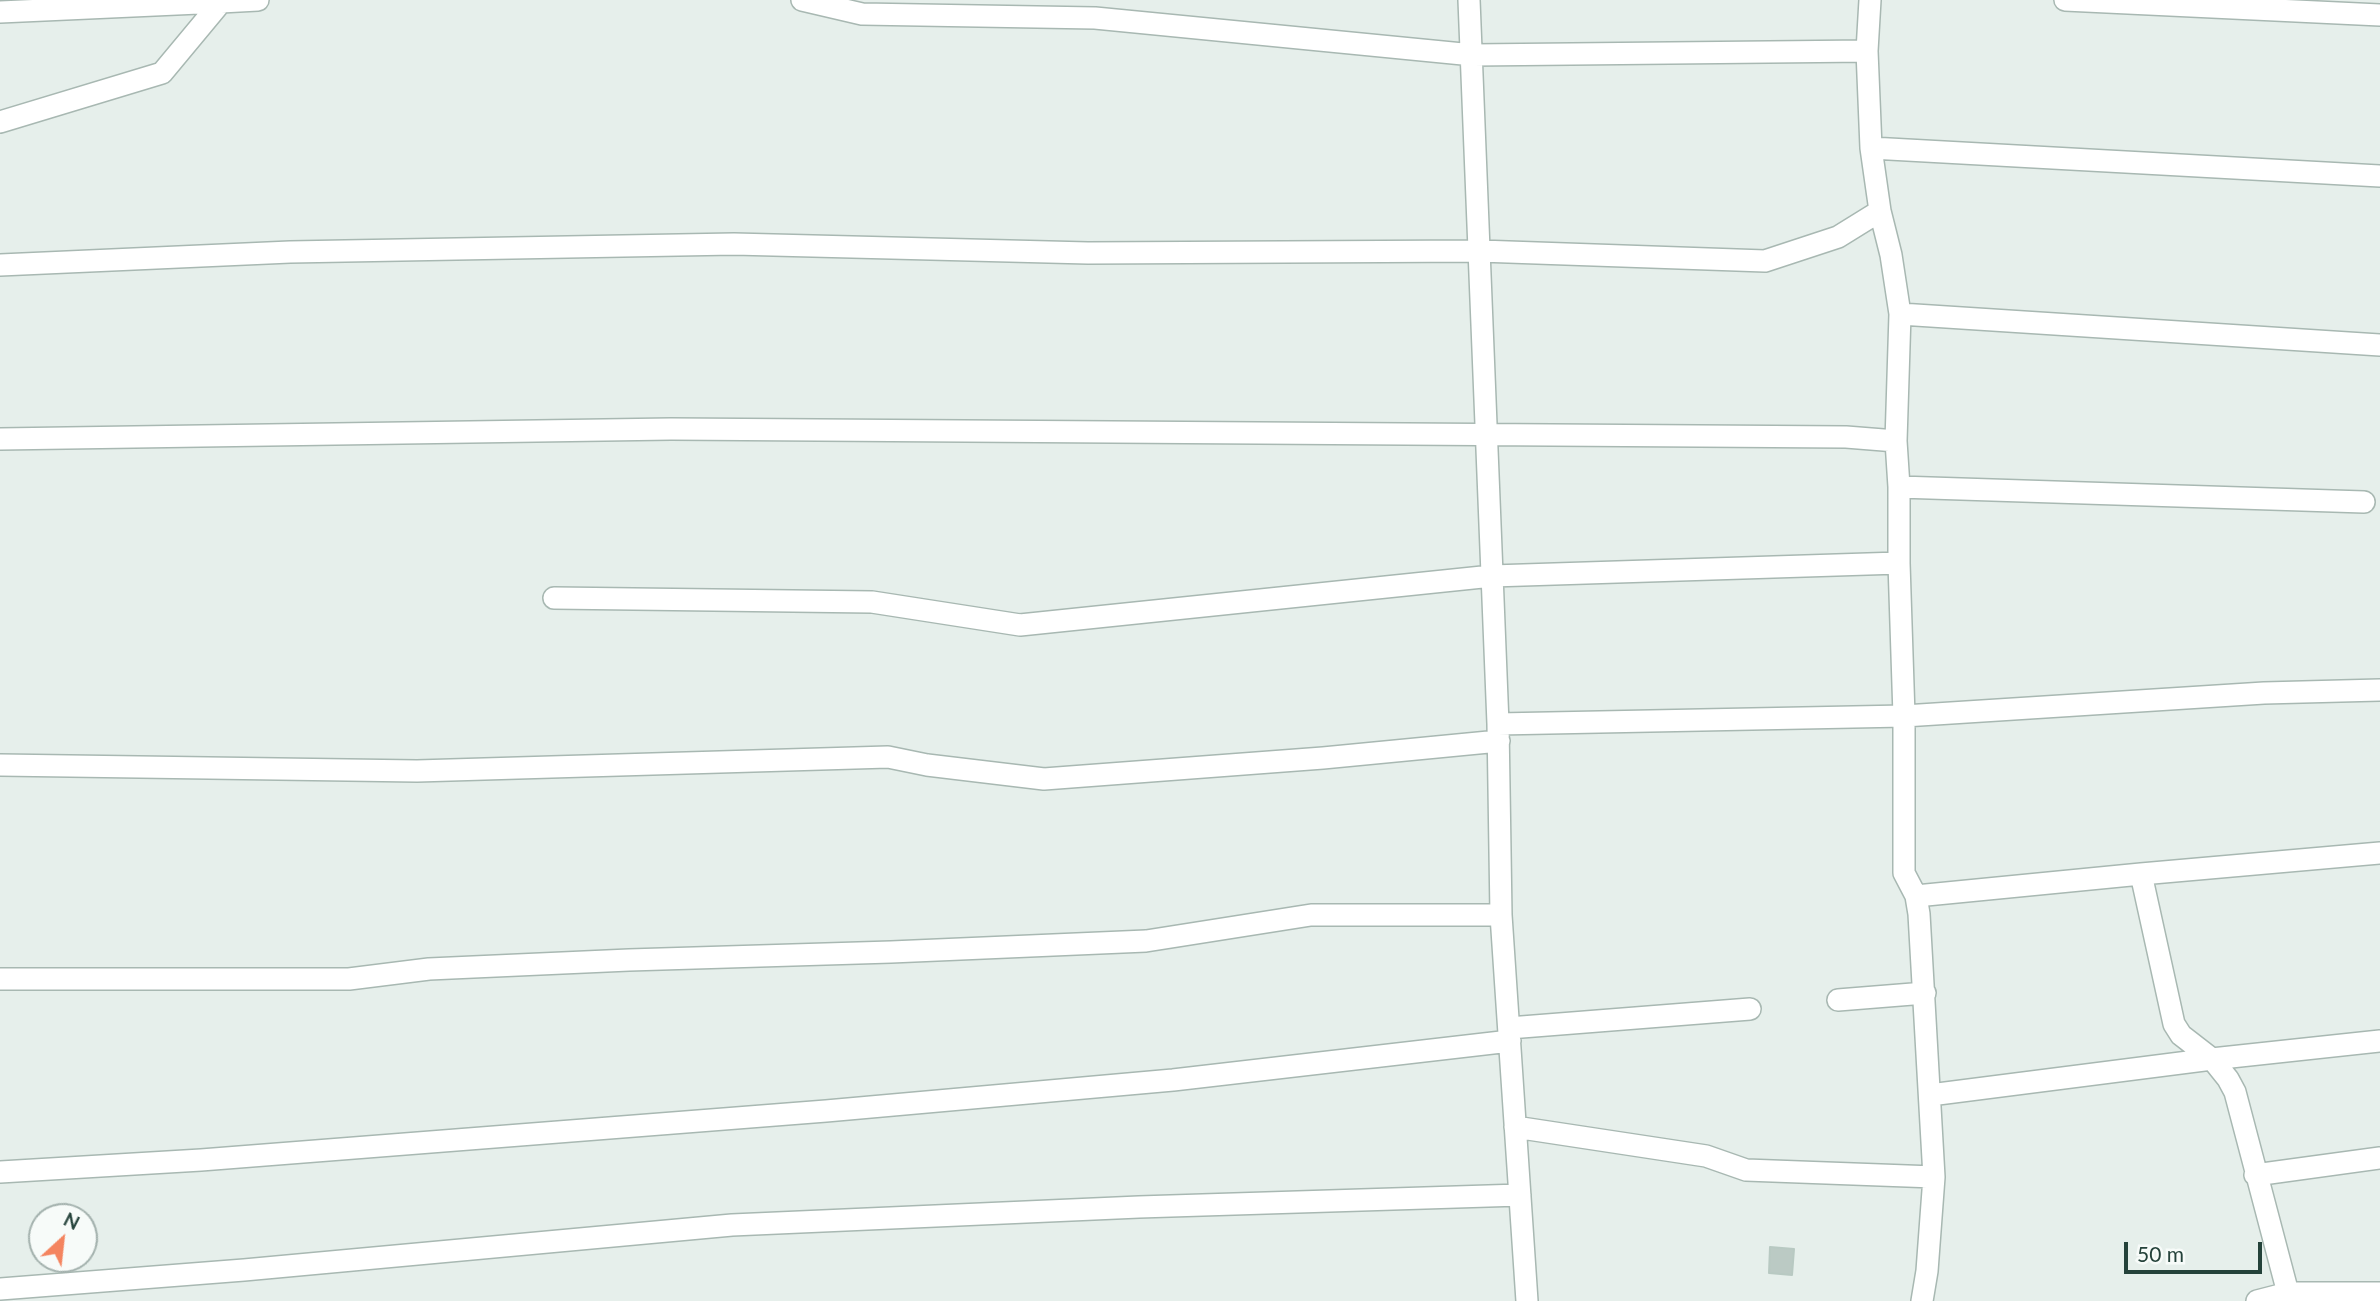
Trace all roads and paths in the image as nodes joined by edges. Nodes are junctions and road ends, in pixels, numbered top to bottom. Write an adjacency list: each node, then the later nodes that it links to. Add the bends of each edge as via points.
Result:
1 (258, 0): 6 (street)
2 (802, 0): 10 (street, via 862,14 1095,18)
3 (1469, 0): 10 (street)
4 (1870, 0): 9 (street)
5 (2065, 0): 8 (street)
6 (221, 2): 7 (street); 11 (street, via 162,73)
7 (0, 12)
8 (2380, 15)
9 (1867, 51): 10 (street); 12 (street)
10 (1473, 55): 15 (street)
11 (0, 122)
12 (1871, 148): 13 (street); 14 (street)
13 (2380, 176)
14 (1880, 211): 15 (street, via 1838,237 1765,261); 17 (street)
15 (1480, 251): 16 (street, via 1088,253 734,244 290,252); 19 (street)
16 (0, 265)
17 (1899, 314): 18 (street); 21 (street)
18 (2380, 345)
19 (1487, 433): 20 (street, via 671,429); 21 (street); 25 (street)
20 (0, 439)
21 (1896, 441): 22 (street)
22 (1899, 487): 23 (street); 24 (street)
23 (2364, 502)
24 (1899, 563): 25 (street); 28 (street)
25 (1492, 576): 26 (street, via 1020,625 872,602); 29 (street)
26 (554, 598)
27 (2380, 690): 28 (street)
28 (1904, 716): 29 (street); 33 (street, via 1905,873)
29 (1499, 732): 30 (street, via 1322,758 1044,779 888,757 417,771); 34 (street)
30 (0, 765)
31 (2380, 853): 32 (street)
32 (2141, 874): 33 (street); 41 (street, via 2174,1024)
33 (1916, 896): 36 (street)
34 (1502, 915): 35 (street, via 1311,915 1146,941 589,961 429,969 349,979); 39 (street)
35 (0, 979)
36 (1925, 993): 37 (street); 42 (street)
37 (1838, 1000)
38 (1750, 1009): 39 (street)
39 (1509, 1035): 43 (street); 45 (street, via 1173,1080 201,1160)
40 (2380, 1041): 41 (street)
41 (2212, 1059): 42 (street); 46 (street, via 2235,1092)
42 (1930, 1095): 47 (street)
43 (1516, 1127): 47 (street, via 1706,1156 1746,1170); 48 (street)
44 (2380, 1158): 46 (street)
45 (0, 1172)
46 (2255, 1175): 50 (street)
47 (1934, 1177): 54 (street)
48 (1520, 1195): 49 (street, via 732,1225); 53 (street)
49 (0, 1289)
50 (2288, 1293): 52 (street); 55 (street)
51 (2380, 1293): 52 (street)
52 (2354, 1297)
53 (1527, 1301)
54 (1922, 1301)
55 (2257, 1301)

